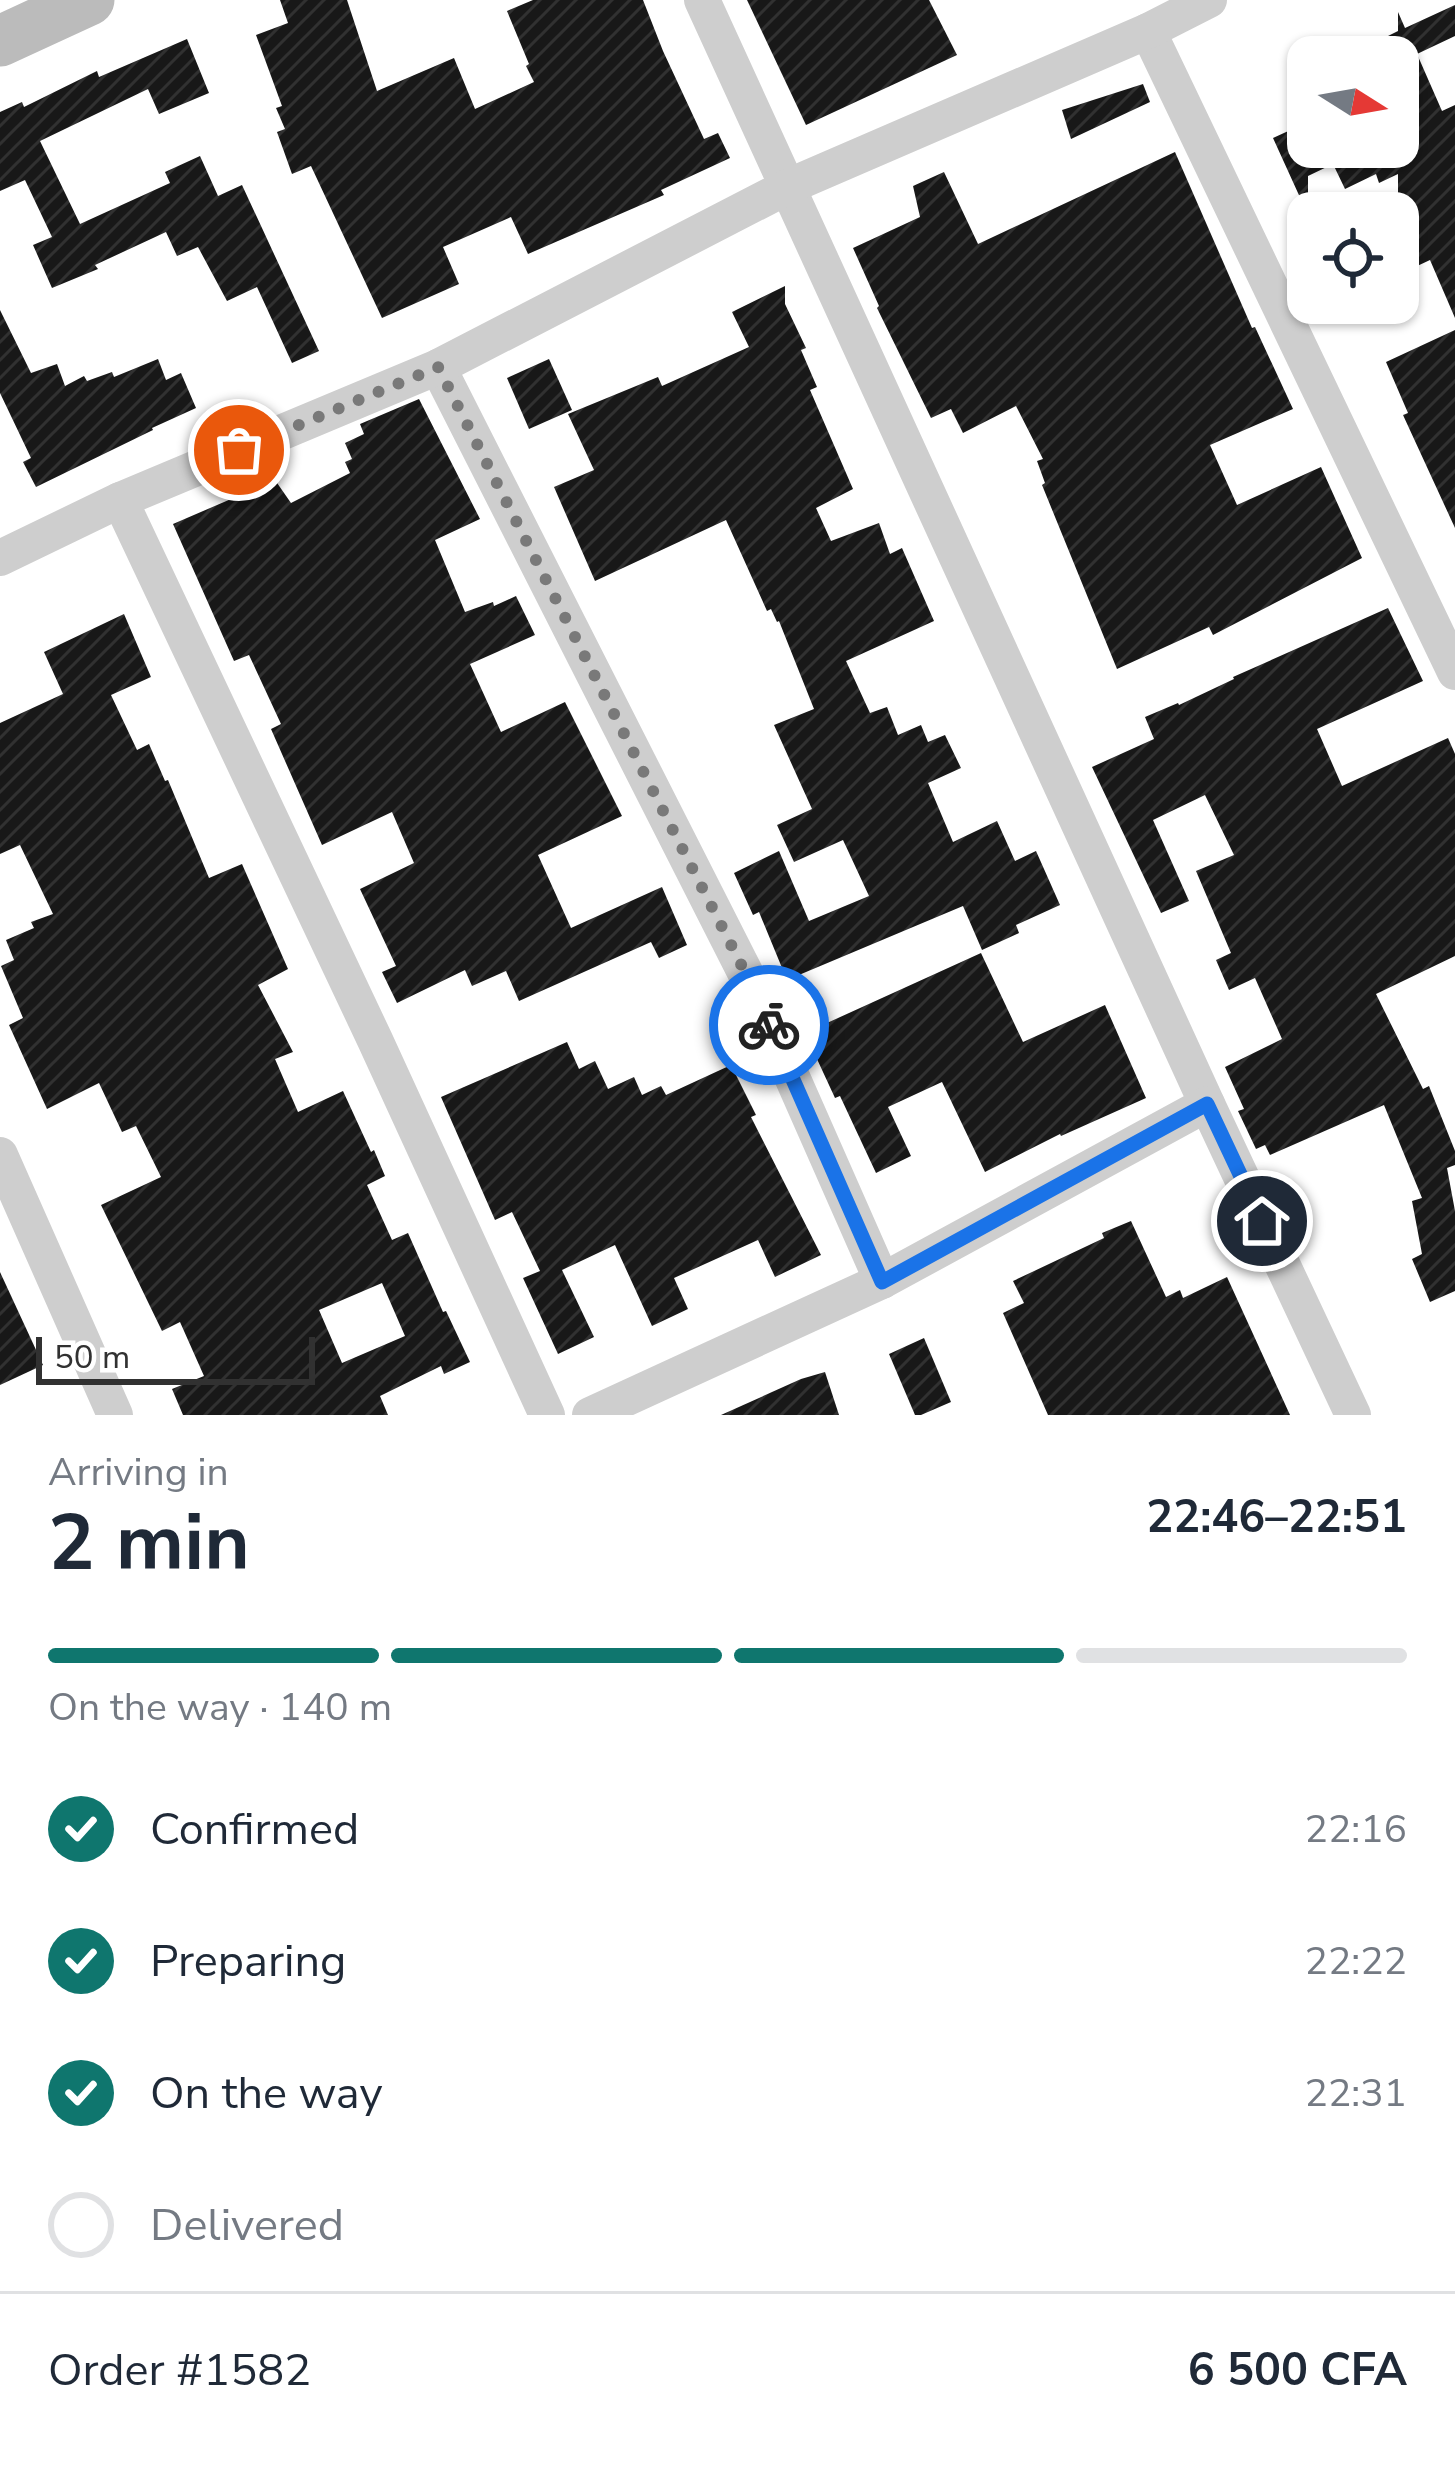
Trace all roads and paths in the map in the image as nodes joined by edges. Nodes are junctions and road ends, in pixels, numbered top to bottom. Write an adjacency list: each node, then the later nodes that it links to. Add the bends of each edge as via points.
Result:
1 (88, 0): 5 (main road)
2 (702, 0): 6 (street)
3 (1210, 0): 4 (street)
4 (1148, 31): 6 (street); 10 (street)
5 (0, 41)
6 (787, 188): 7 (street); 11 (street)
7 (438, 367): 8 (street); 13 (street, via 751,984)
8 (120, 500): 9 (street); 15 (street)
9 (0, 557)
10 (1455, 672)
11 (1207, 1104): 13 (street); 17 (street)
12 (0, 1155): 14 (street)
13 (882, 1282): 16 (street)
14 (115, 1415)
15 (547, 1415)
16 (590, 1415)
17 (1353, 1415)

